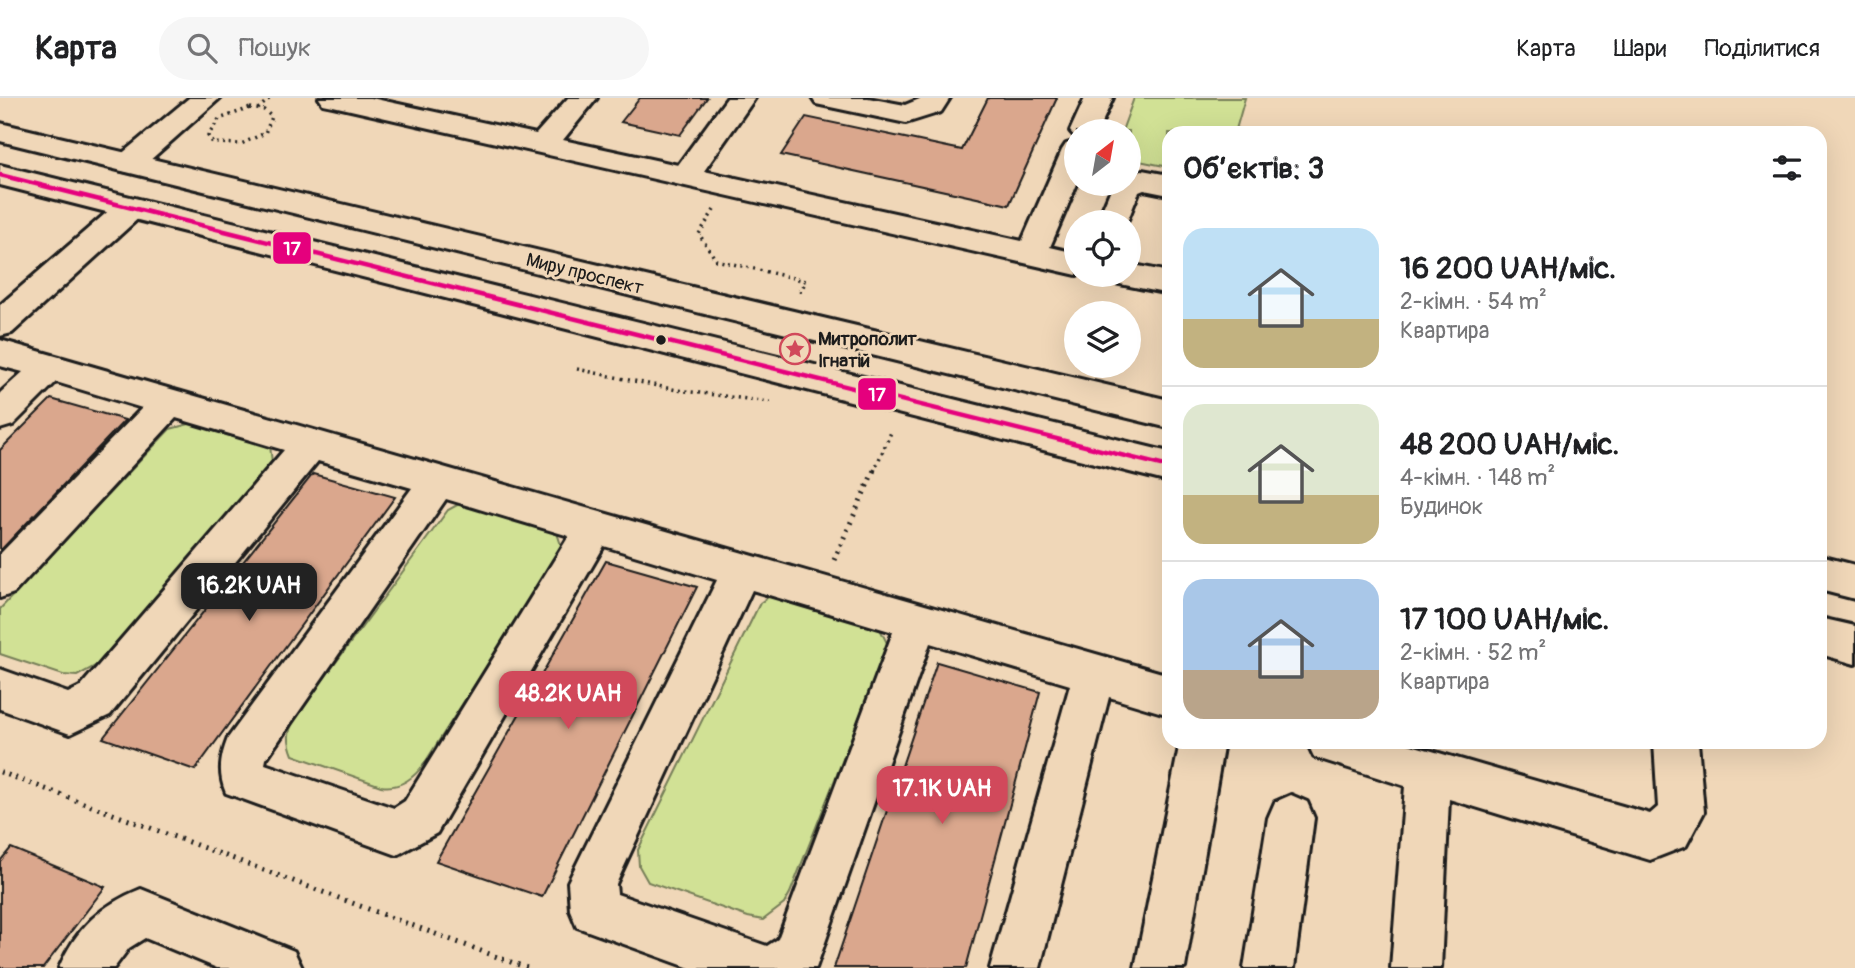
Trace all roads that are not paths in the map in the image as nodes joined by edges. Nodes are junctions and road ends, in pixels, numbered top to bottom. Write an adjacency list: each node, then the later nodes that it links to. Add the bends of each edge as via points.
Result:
1 (206, 98): 11 (main road)
2 (333, 98): 10 (main road)
3 (583, 98): 10 (main road)
4 (741, 98): 14 (main road)
5 (826, 98): 6 (main road, via 906,114 931,106)
6 (936, 98)
7 (1099, 98): 8 (main road)
8 (1089, 119)
9 (0, 132): 11 (main road, Миру проспект)
10 (543, 145): 14 (main road)
11 (129, 163): 13 (main road, Миру проспект)
12 (0, 176): 17 (main road)
13 (187, 177): 17 (main road); 27 (main road, Миру проспект)
14 (685, 177): 19 (main road)
15 (1064, 178): 19 (main road)
16 (1162, 184): 18 (main road, via 1142,180 1126,186)
17 (139, 210): 23 (main road); 30 (main road)
18 (1117, 210)
19 (1032, 254): 20 (main road)
20 (1064, 261)
21 (1141, 278): 22 (main road)
22 (1162, 282)
23 (0, 324)
24 (0, 353): 25 (main road)
25 (50, 368): 26 (main road); 28 (main road)
26 (169, 402): 29 (main road); 35 (main road)
27 (1162, 412)
28 (0, 415)
29 (310, 444): 31 (main road); 41 (main road, via 95,701 70,714)
30 (1162, 465)
31 (438, 481): 32 (main road); 32 (main road, via 244,753 242,778 397,832 421,817)
32 (594, 527): 33 (main road)
33 (742, 570): 37 (main road); 50 (main road, via 592,882 594,910)
34 (1827, 575): 36 (main road)
35 (0, 581)
36 (1855, 582)
37 (917, 621): 40 (main road); 51 (main road, via 796,956)
38 (1827, 638): 39 (main road)
39 (1855, 645)
40 (1094, 674): 42 (main road); 52 (main road)
41 (0, 689)
42 (1162, 693)
43 (1201, 749): 53 (main road)
44 (1353, 749): 46 (main road)
45 (1676, 749): 46 (main road, via 1681,812 1670,830 1650,837)
46 (1428, 771): 55 (main road)
47 (1291, 818): 54 (main road)
48 (84, 968): 49 (main road, via 112,931 142,913)
49 (277, 968)
50 (760, 968)
51 (779, 968)
52 (1015, 968)
53 (1160, 968)
54 (1269, 968)
55 (1416, 968)

